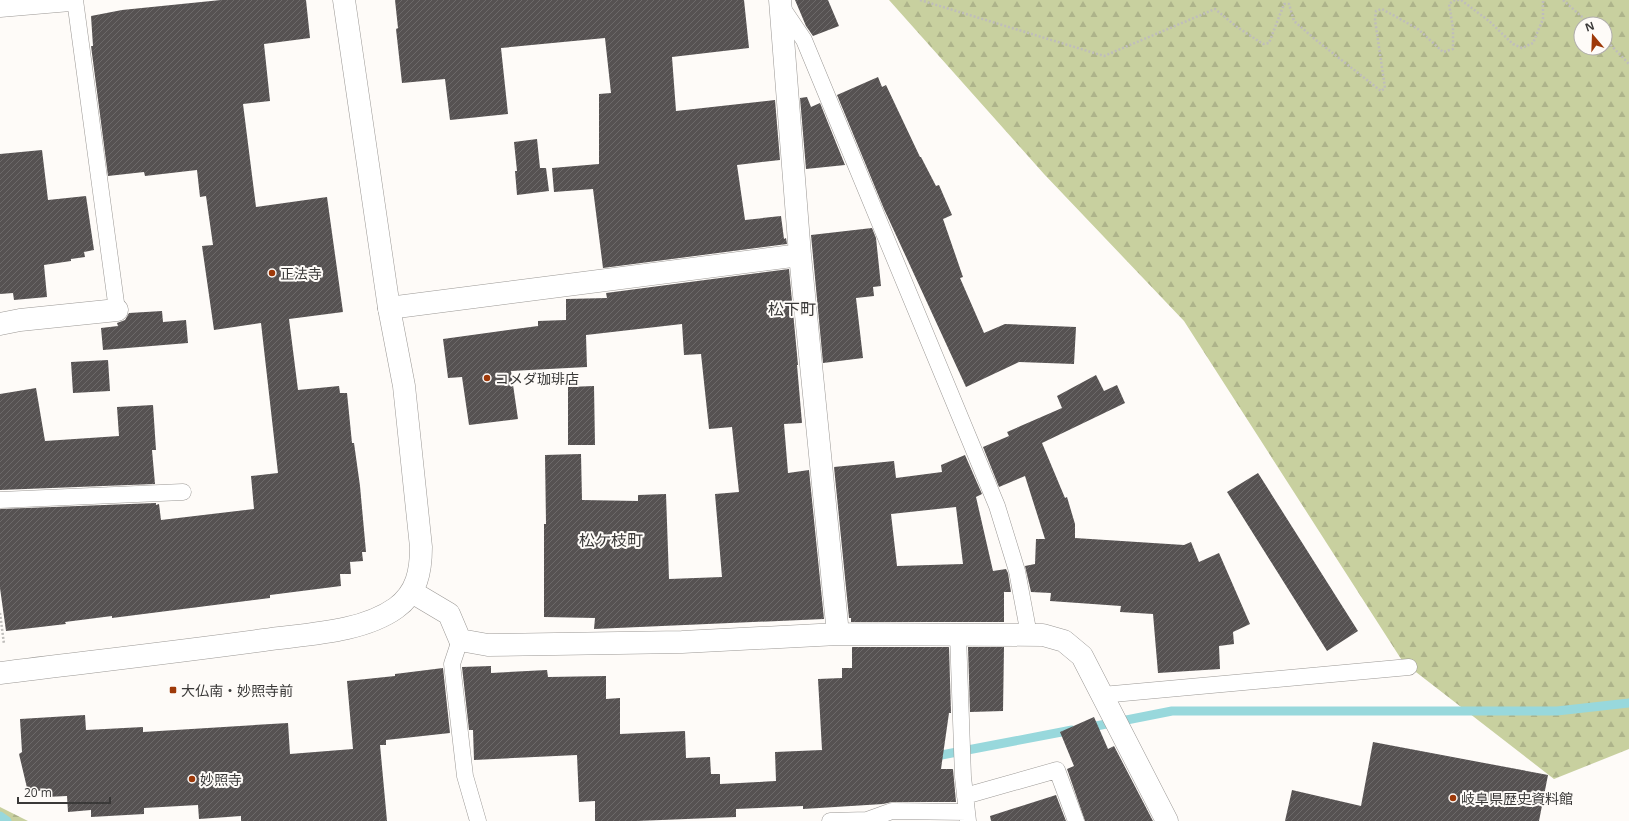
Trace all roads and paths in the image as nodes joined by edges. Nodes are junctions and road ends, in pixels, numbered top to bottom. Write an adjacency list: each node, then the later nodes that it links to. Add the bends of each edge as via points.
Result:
1 (70, 0): 8 (street)
2 (75, 0): 14 (lane)
3 (344, 0): 13 (street)
4 (920, 0): 5 (path, via 1104,56 1215,9 1237,28 1263,44 1270,43 1284,4 1289,4 1294,21 1381,91 1385,88 1375,20 1376,11 1382,9 1418,29 1443,52 1453,49 1449,4 1461,0 1522,48 1533,43 1543,19)
5 (1542, 0)
6 (1563, 0): 9 (path)
7 (780, 3): 12 (street); 22 (lane, via 804,40 997,506 1017,571)
8 (0, 6)
9 (1581, 16)
10 (1613, 47): 11 (path)
11 (1629, 64)
12 (800, 256): 13 (street); 20 (street)
13 (389, 308): 18 (street, via 404,386 421,547 421,564)
14 (117, 310): 15 (street)
15 (0, 324)
16 (182, 492): 17 (lane)
17 (0, 500)
18 (412, 592): 23 (street, via 449,614); 26 (street, via 396,608 371,621 345,628 198,649)
19 (0, 613): 24 (path)
20 (838, 634): 21 (street); 23 (street, via 682,642 488,645)
21 (958, 634): 22 (street); 28 (lane, via 963,777)
22 (1029, 635): 27 (street, via 1043,635 1064,641 1082,656)
23 (460, 640): 29 (lane, via 452,664 465,776)
24 (4, 644)
25 (1409, 666): 27 (lane)
26 (0, 672)
27 (1102, 695): 32 (street)
28 (967, 810): 30 (lane, via 892,811 867,820); 31 (lane, via 1057,770)
29 (478, 821)
30 (830, 821)
31 (1076, 821)
32 (1167, 821)

